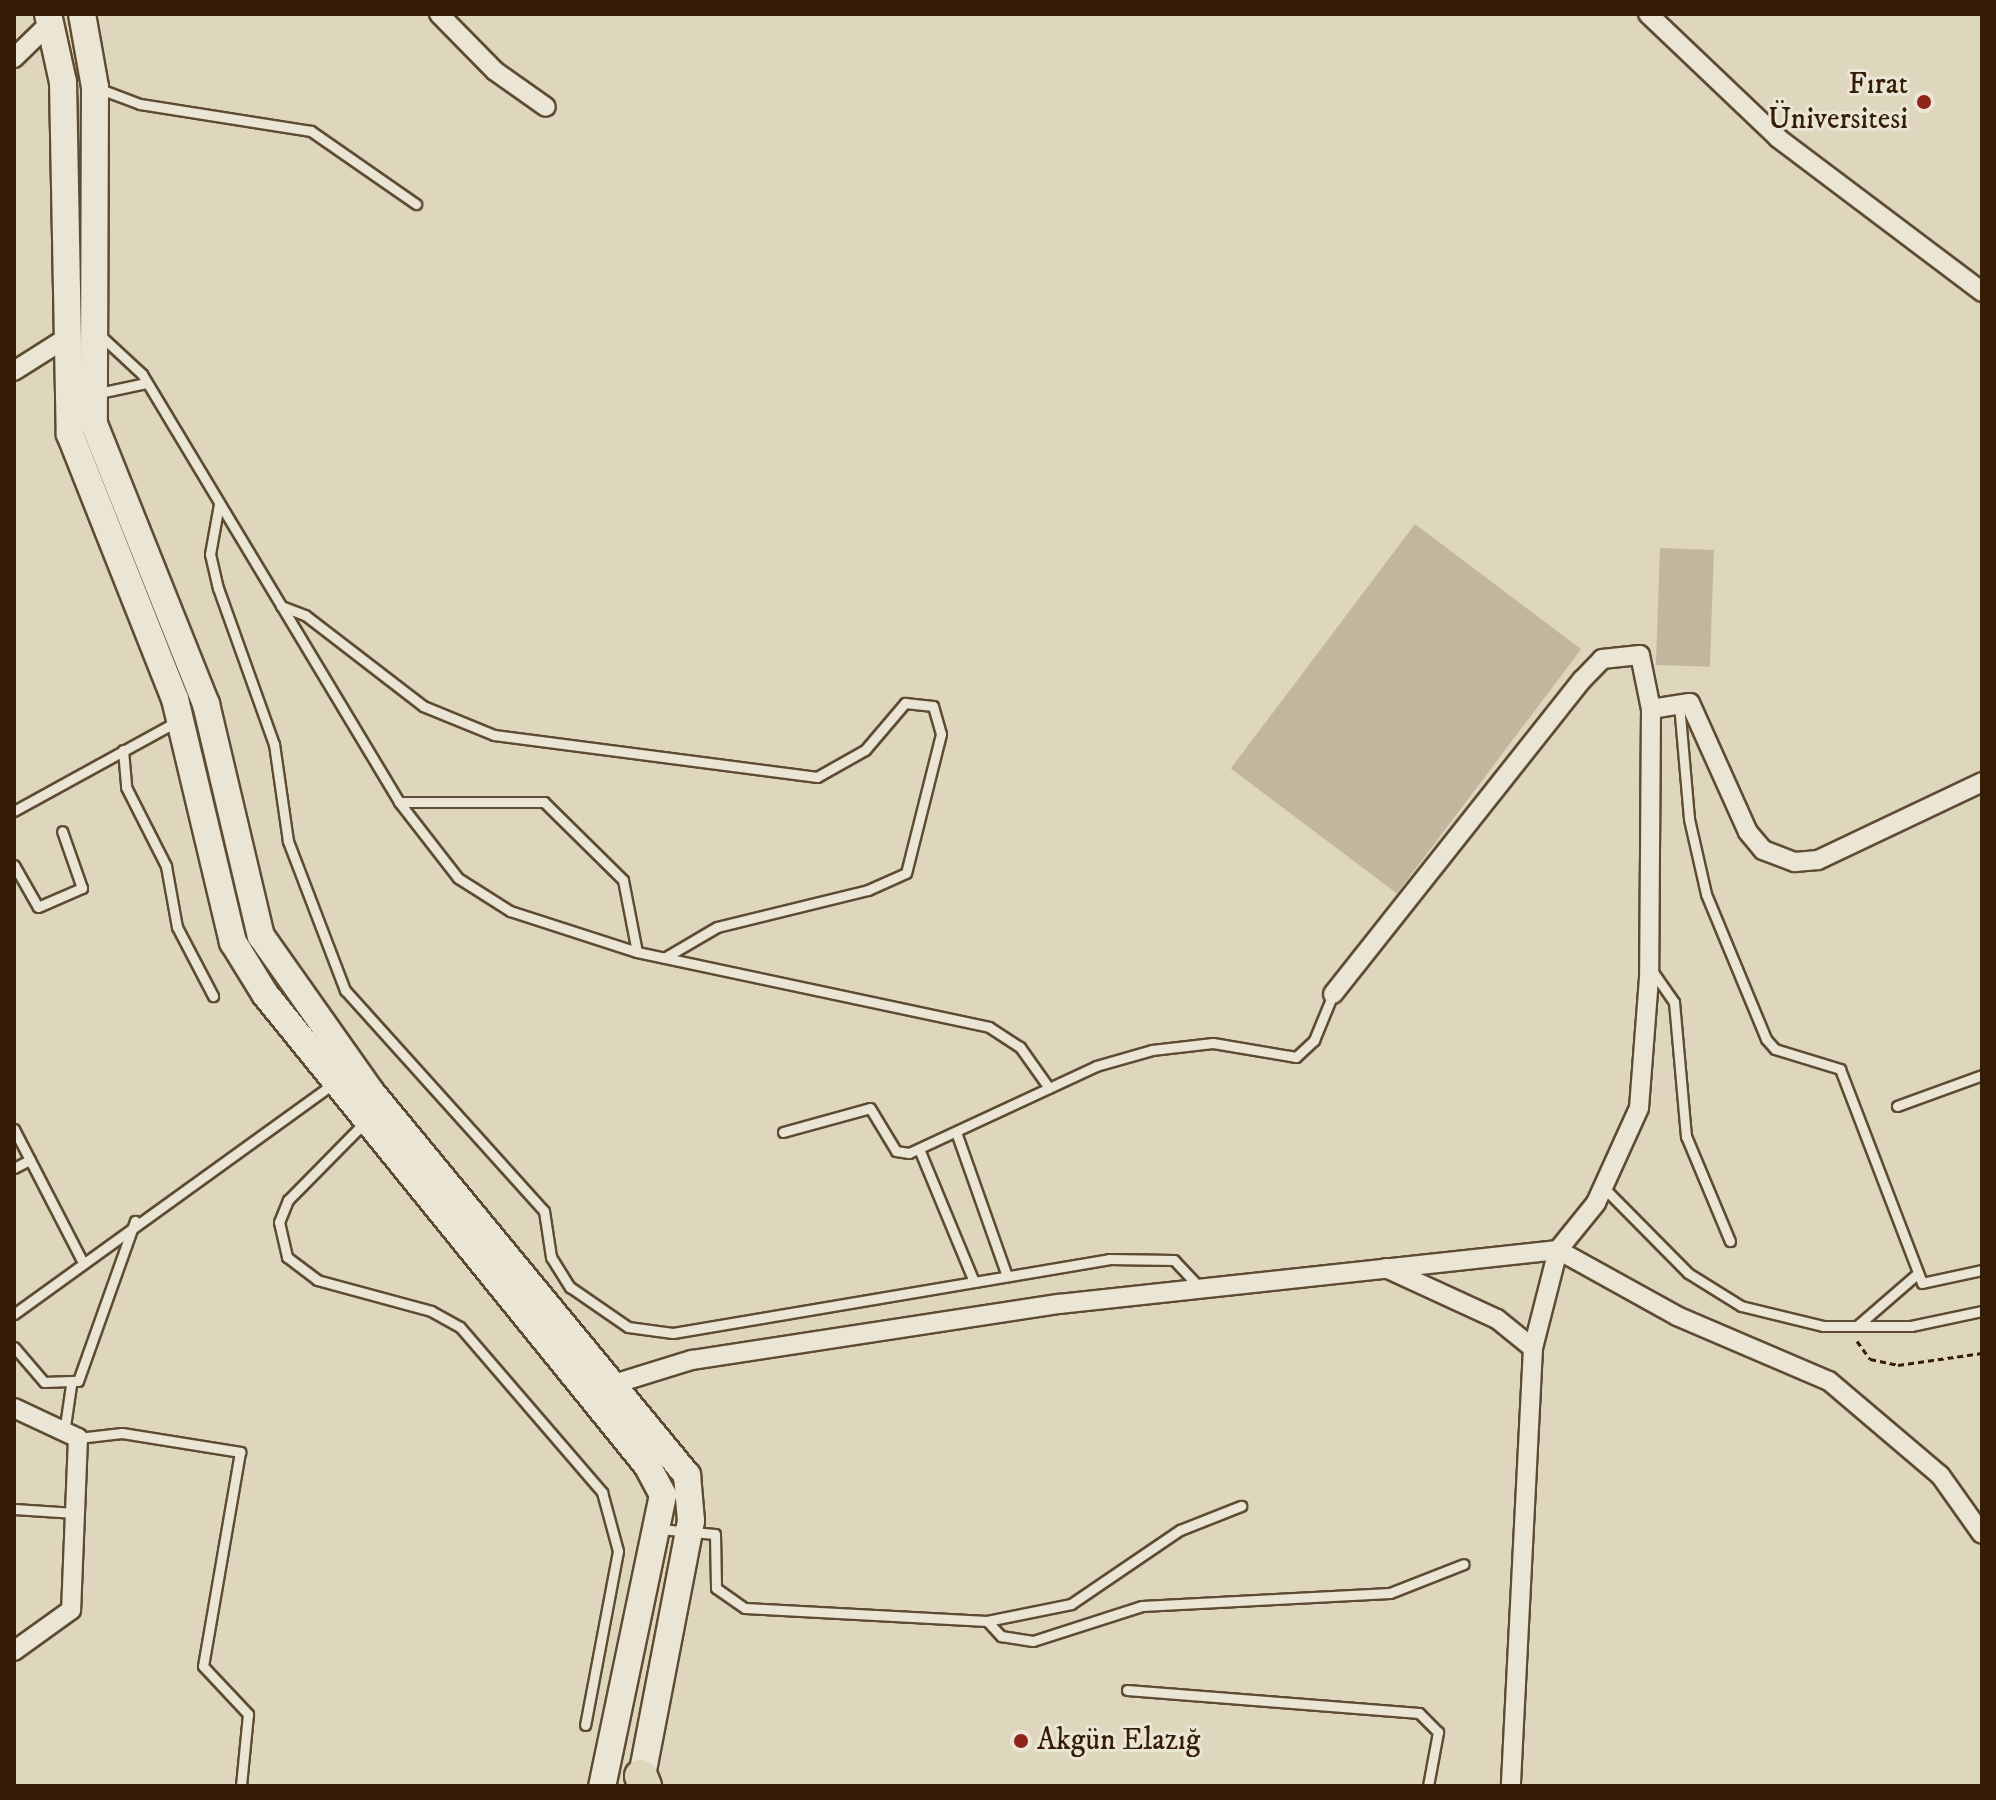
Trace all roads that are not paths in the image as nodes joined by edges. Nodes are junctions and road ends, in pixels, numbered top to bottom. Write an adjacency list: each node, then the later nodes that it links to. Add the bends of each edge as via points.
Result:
1 (82, 14): 6 (main road)
2 (439, 14): 7 (street, via 495,71)
3 (1648, 14): 9 (street, via 1778,138)
4 (50, 18): 5 (street); 11 (main road, via 63,82)
5 (14, 58)
6 (95, 87): 8 (lane, via 140,104 311,131); 10 (main road)
7 (546, 107)
8 (416, 204)
9 (1982, 292)
10 (96, 330): 13 (lane); 14 (main road)
11 (66, 338): 12 (street); 19 (main road, via 76,455)
12 (14, 371)
13 (146, 383): 14 (lane); 15 (lane)
14 (93, 396): 32 (main road, via 107,469 206,704 261,936)
15 (219, 504): 16 (lane); 51 (lane, via 210,554 218,588 274,744 288,841 345,990 544,1211 551,1257 570,1287 628,1327 673,1333)
16 (281, 606): 22 (lane); 27 (lane, via 305,615 423,706 494,735 817,777 865,750 905,703 933,706 941,734 906,873 868,890 717,927)
17 (1679, 701): 18 (street); 21 (street, via 1699,715 1738,818 1775,857 1818,860); 49 (lane, via 1689,819 1719,936 1775,1049 1840,1069)
18 (1651, 709): 28 (street); 29 (street, via 1640,655 1602,659)
19 (180, 719): 20 (lane); 32 (main road, via 233,942)
20 (123, 750): 23 (lane); 30 (lane, via 126,787 166,866 177,927)
21 (1982, 782)
22 (399, 802): 26 (lane, via 440,860 486,899); 26 (lane, via 544,802 623,880)
23 (14, 811)
24 (62, 831): 25 (lane, via 82,888 38,907)
25 (14, 865)
26 (637, 952): 27 (lane)
27 (664, 958): 33 (lane, via 969,1020 1020,1047)
28 (1649, 967): 42 (street, via 1639,1108); 44 (lane, via 1674,1002 1686,1136)
29 (1333, 994): 33 (lane, via 1314,1040 1296,1057 1186,1045 1096,1066)
30 (213, 996)
31 (1982, 1075): 34 (lane)
32 (343, 1076): 35 (main road); 43 (lane)
33 (1049, 1088): 38 (lane)
34 (1897, 1106)
35 (374, 1115): 59 (main road); 65 (main road, via 647,1465 663,1495); 72 (lane, via 288,1200 279,1222 287,1257 317,1280 431,1311 460,1327 602,1492 618,1551)
36 (14, 1129): 40 (lane)
37 (783, 1132): 39 (lane, via 870,1108 896,1151)
38 (956, 1132): 39 (lane); 50 (lane)
39 (919, 1149): 51 (lane)
40 (30, 1160): 41 (lane); 46 (lane)
41 (14, 1168)
42 (1603, 1187): 45 (street); 55 (lane, via 1705,1287 1778,1317)
43 (135, 1221): 46 (lane); 58 (lane)
44 (1730, 1241)
45 (1558, 1250): 47 (street); 57 (street); 67 (street, via 1677,1316 1829,1381 1940,1475)
46 (81, 1259): 54 (lane)
47 (1384, 1267): 52 (street); 57 (street, via 1497,1319)
48 (1982, 1270): 49 (lane, via 1942,1285 1922,1283)
49 (1917, 1274): 55 (lane)
50 (1007, 1276): 51 (lane); 52 (lane, via 1159,1258 1184,1267)
51 (974, 1282)
52 (1198, 1286): 59 (street, via 719,1355)
53 (1982, 1311): 55 (lane, via 1911,1326)
54 (14, 1314)
55 (1853, 1326)
56 (14, 1347): 58 (lane, via 44,1382)
57 (1533, 1348): 77 (street)
58 (71, 1385): 61 (lane)
59 (611, 1385): 66 (main road, via 687,1475)
60 (14, 1408): 61 (street)
61 (71, 1436): 64 (street); 74 (lane, via 122,1433 240,1452 203,1666 248,1714)
62 (1241, 1506): 69 (lane, via 1180,1530 1071,1604)
63 (14, 1509): 64 (lane)
64 (75, 1513): 70 (street, via 71,1610)
65 (659, 1529): 66 (lane); 75 (main road)
66 (690, 1529): 69 (lane, via 715,1534 716,1588 745,1608); 73 (main road)
67 (1982, 1534)
68 (1464, 1564): 69 (lane, via 1390,1593 1142,1606 1033,1641 1001,1636)
69 (987, 1621)
70 (14, 1651)
71 (1127, 1690): 76 (lane, via 1419,1713 1438,1732)
72 (585, 1725)
73 (642, 1783)
74 (241, 1786)
75 (602, 1786)
76 (1428, 1786)
77 (1511, 1786)

